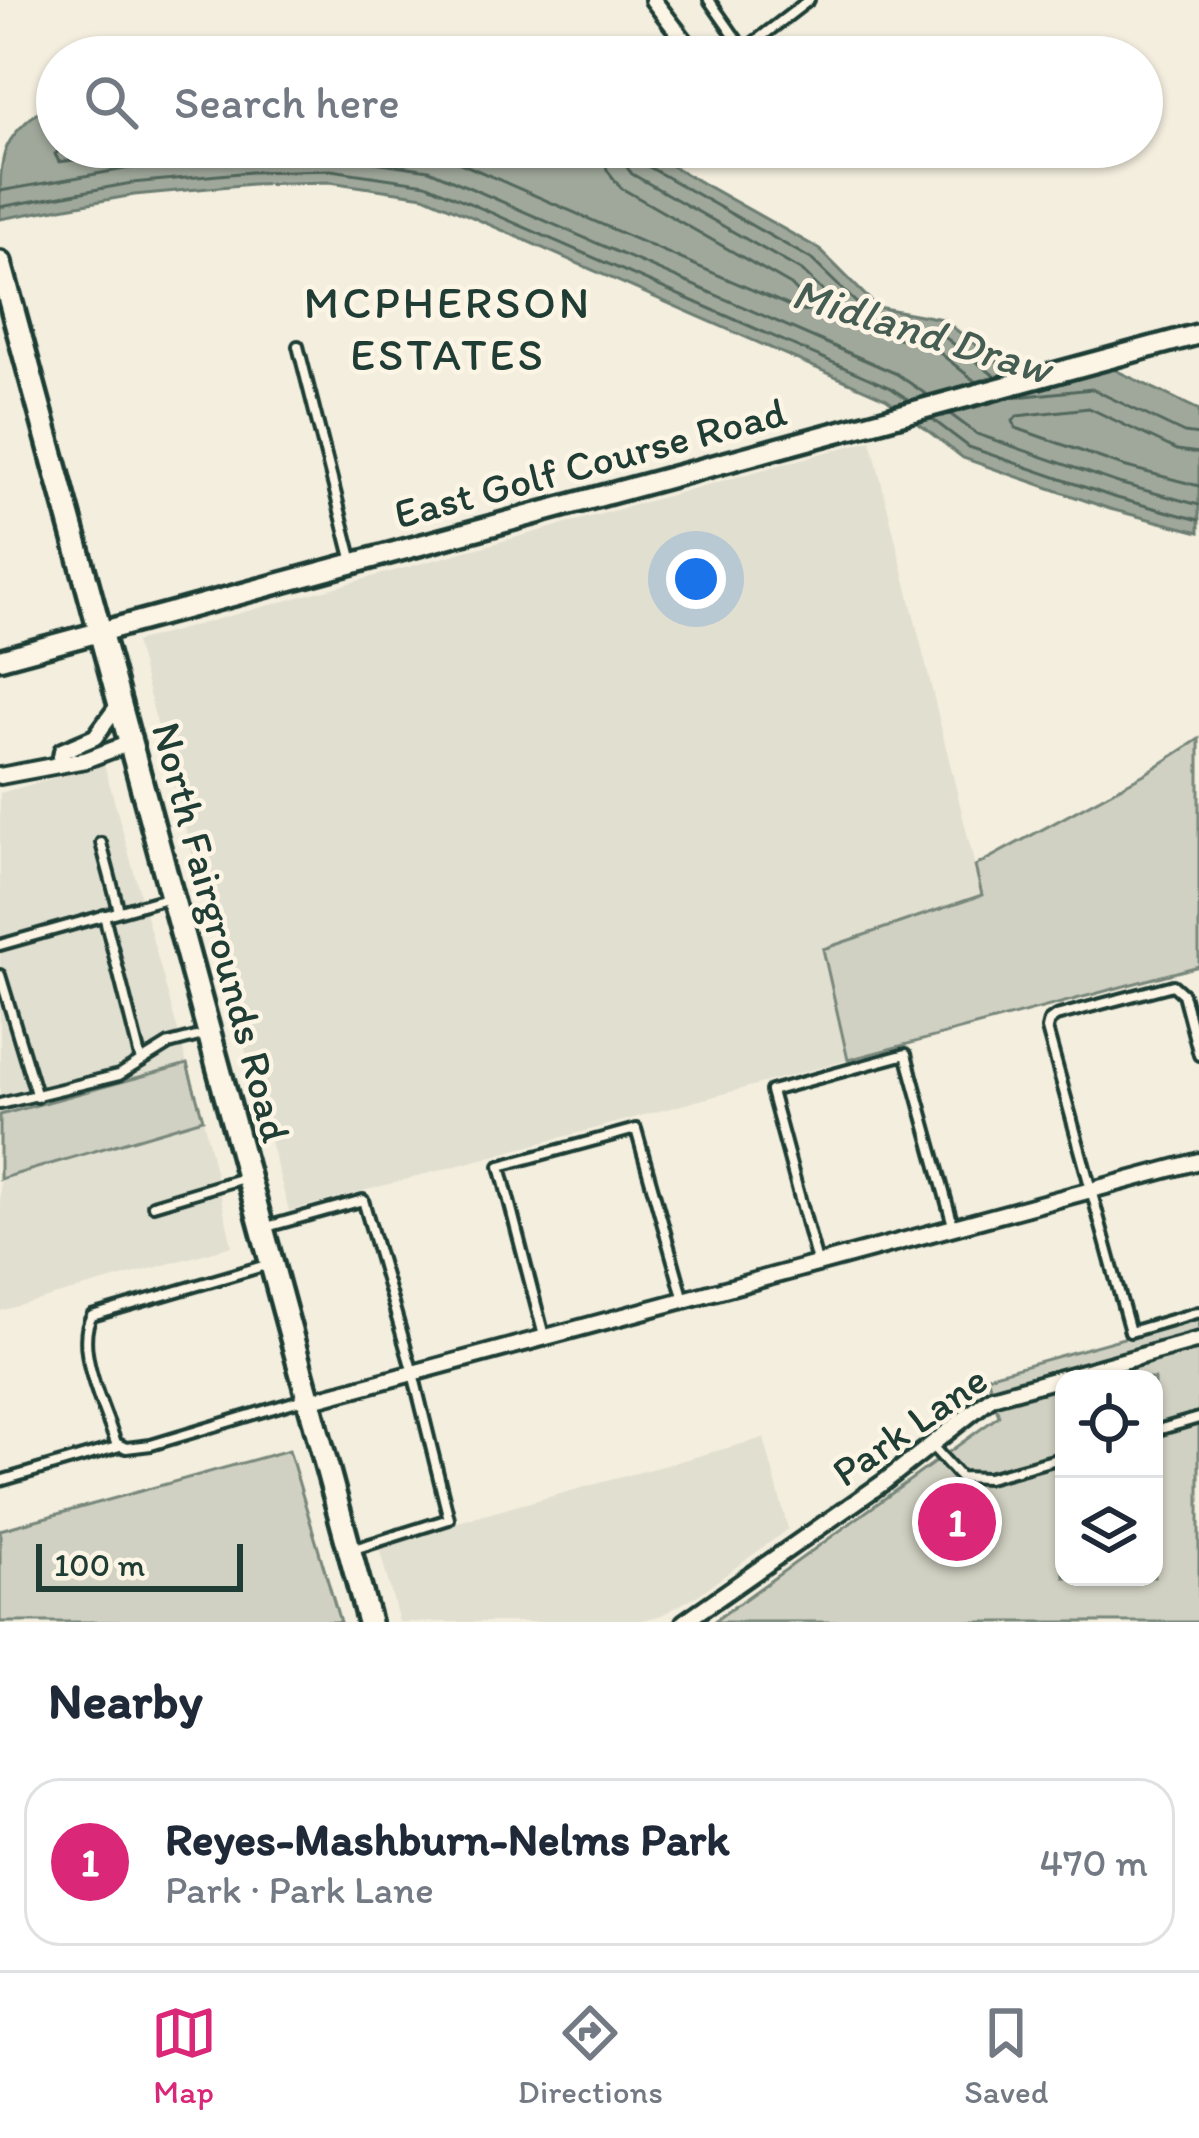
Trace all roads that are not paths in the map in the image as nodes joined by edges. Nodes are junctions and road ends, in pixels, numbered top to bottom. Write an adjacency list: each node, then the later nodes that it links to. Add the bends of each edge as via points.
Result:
1 (653, 0): 4 (street)
2 (709, 0): 5 (lane)
3 (809, 0): 6 (lane)
4 (681, 36)
5 (734, 36)
6 (762, 36)
7 (0, 263): 9 (main road, North Fairgrounds Road)
8 (1199, 334): 11 (street, East Golf Course Road)
9 (10, 341): 12 (main road, North Fairgrounds Road)
10 (298, 346): 11 (lane)
11 (354, 563): 12 (street, East Golf Course Road)
12 (100, 632): 13 (street, East Golf Course Road); 14 (main road, North Fairgrounds Road)
13 (0, 659)
14 (119, 704): 15 (main road, North Fairgrounds Road); 16 (street, via 95,737 62,751)
15 (130, 743): 16 (street); 19 (main road, North Fairgrounds Road)
16 (60, 763): 17 (street)
17 (0, 776)
18 (101, 843): 20 (lane)
19 (172, 897): 20 (lane); 24 (main road, North Fairgrounds Road)
20 (119, 911): 21 (lane)
21 (104, 915): 22 (lane); 26 (lane)
22 (0, 945)
23 (0, 975): 27 (lane)
24 (209, 1034): 26 (lane); 30 (main road, North Fairgrounds Road)
25 (1199, 1055): 31 (lane, via 1183,994 1173,985 1048,1022)
26 (141, 1061): 27 (lane, via 119,1076)
27 (37, 1096): 28 (lane)
28 (0, 1104)
29 (1199, 1161): 31 (street)
30 (248, 1177): 32 (lane); 34 (main road, North Fairgrounds Road)
31 (1089, 1190): 33 (street); 38 (lane, via 1130,1332)
32 (153, 1205)
33 (954, 1227): 36 (street); 36 (lane, via 906,1054 771,1091)
34 (262, 1228): 35 (main road, North Fairgrounds Road); 41 (lane, via 364,1200)
35 (272, 1263): 42 (main road, North Fairgrounds Road); 46 (lane, via 92,1316 83,1336)
36 (817, 1264): 37 (street)
37 (684, 1300): 39 (street); 39 (lane, via 636,1129 500,1166)
38 (1199, 1312)
39 (544, 1337): 41 (street)
40 (1199, 1340): 45 (street, Park Lane, via 992,1397)
41 (413, 1373): 42 (street); 49 (lane, via 449,1519)
42 (309, 1399): 46 (lane, via 151,1445); 49 (main road, North Fairgrounds Road)
43 (1199, 1418): 44 (lane)
44 (1163, 1428)
45 (931, 1445): 47 (lane, via 960,1477 988,1478); 51 (street, Park Lane)
46 (121, 1446): 48 (lane)
47 (1055, 1459)
48 (0, 1481)
49 (350, 1551): 50 (main road, North Fairgrounds Road)
50 (369, 1622)
51 (684, 1622)

